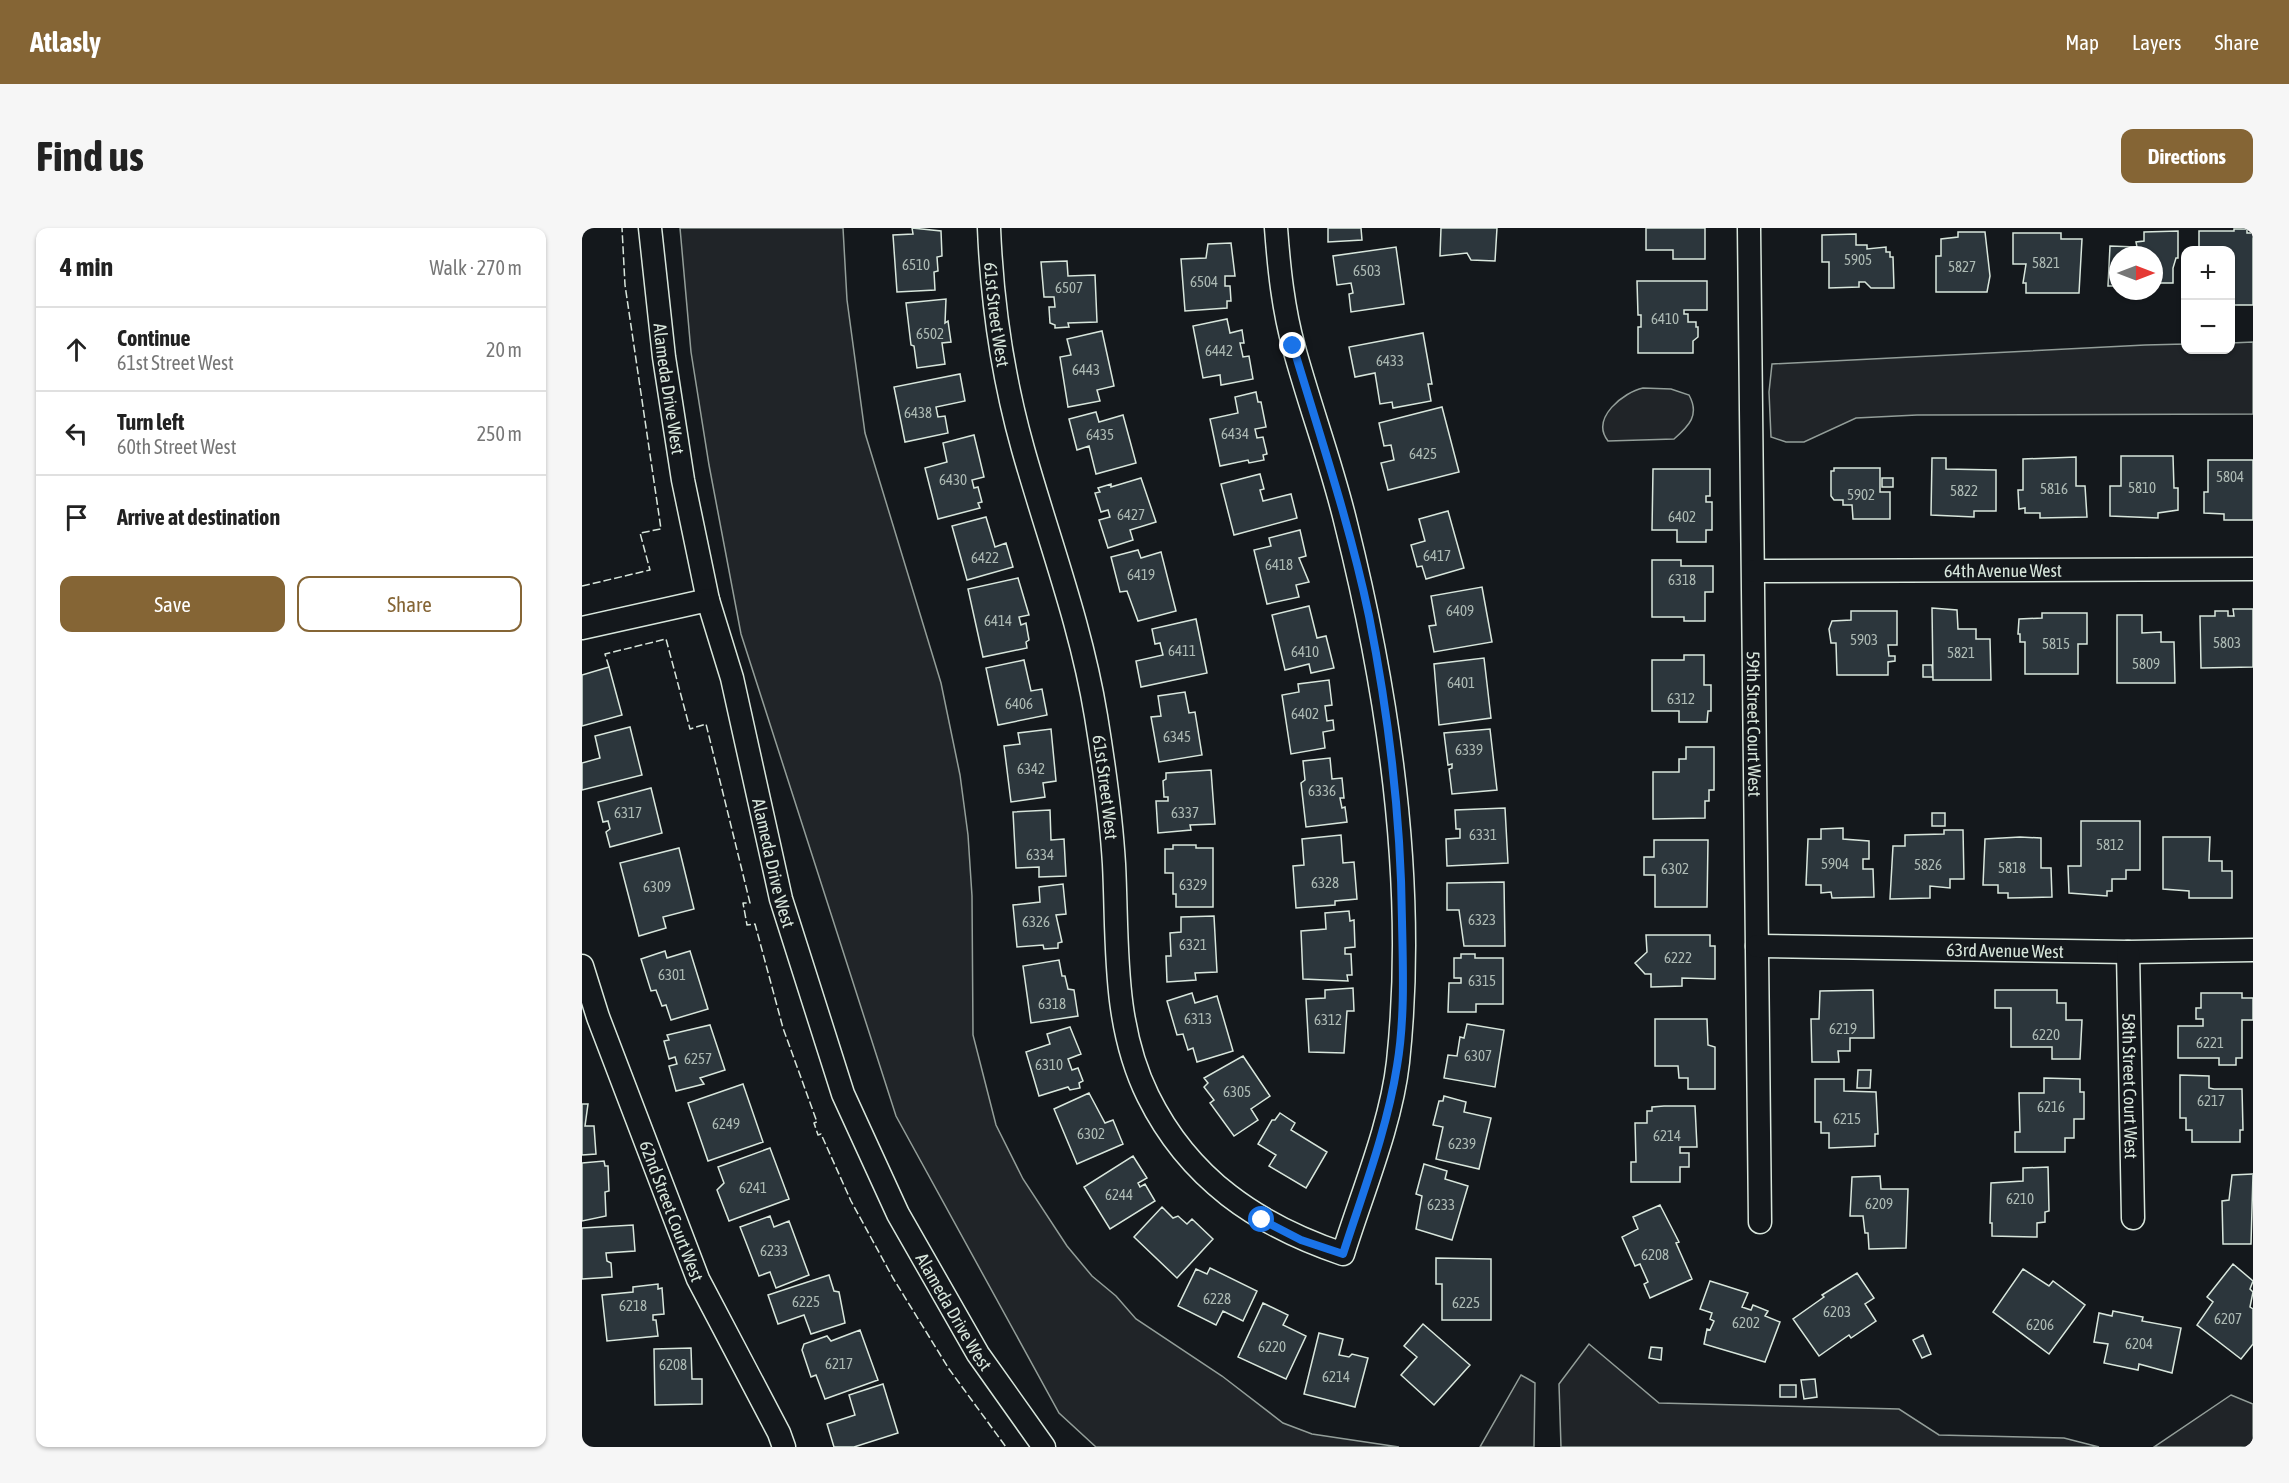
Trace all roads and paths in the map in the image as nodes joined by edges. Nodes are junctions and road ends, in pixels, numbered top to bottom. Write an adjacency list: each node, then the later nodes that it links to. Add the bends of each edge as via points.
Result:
1 (650, 228): 7 (street, Alameda Drive West, via 683,480)
2 (989, 228): 3 (street, 61st Street West, via 995,306 1009,392 1077,628 1096,713 1113,851 1120,998 1136,1068 1148,1097 1176,1141 1226,1194 1291,1235 1343,1254 1390,1106 1398,1063 1403,977 1401,872 1395,782 1368,615 1345,520 1293,346)
3 (1275, 228)
4 (1749, 228): 6 (street, 59th Street Court West)
5 (2253, 569): 6 (street, 64th Avenue West)
6 (1754, 571): 9 (street, 59th Street Court West)
7 (708, 600): 8 (street); 16 (street, Alameda Drive West, via 732,678 782,900 843,1094 898,1214 978,1354)
8 (582, 628)
9 (1757, 946): 11 (street, 63rd Avenue West); 14 (street, 59th Street Court West)
10 (2253, 950): 11 (street, 63rd Avenue West)
11 (2128, 952): 13 (street, 58th Street Court West)
12 (582, 966): 15 (street, 62nd Street Court West, via 597,1017 698,1279)
13 (2133, 1218)
14 (1760, 1222)
15 (784, 1447)
16 (1044, 1447)

